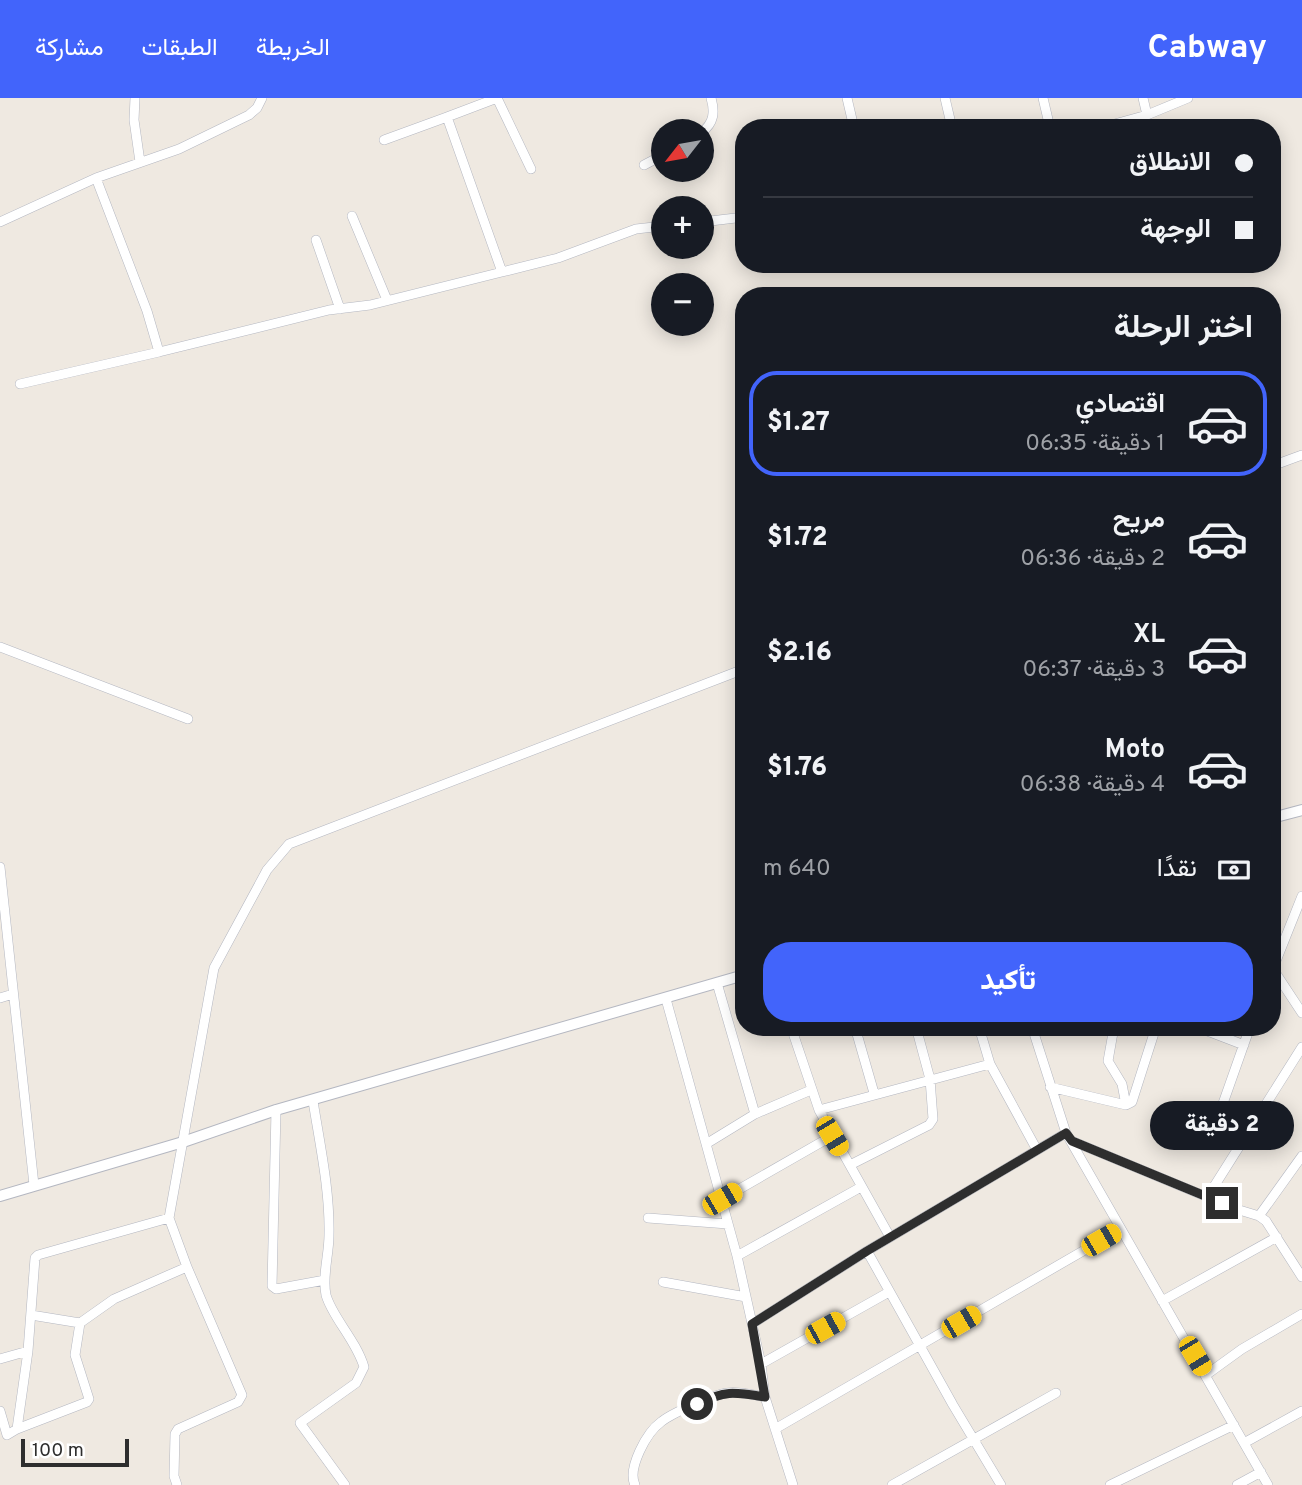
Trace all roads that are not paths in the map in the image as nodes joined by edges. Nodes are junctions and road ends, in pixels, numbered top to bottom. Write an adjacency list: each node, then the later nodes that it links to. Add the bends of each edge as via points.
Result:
1 (135, 98): 19 (street)
2 (262, 98): 19 (street, via 250,115)
3 (497, 98): 11 (street); 21 (street)
4 (711, 98): 12 (street)
5 (847, 98): 13 (street)
6 (945, 98): 14 (street)
7 (1043, 98): 15 (street)
8 (1143, 98): 10 (street)
9 (1188, 98): 10 (street)
10 (1147, 115): 16 (street)
11 (447, 117): 17 (street); 29 (street)
12 (713, 119)
13 (852, 119)
14 (950, 119)
15 (1047, 119)
16 (1133, 119)
17 (384, 140)
18 (651, 161): 20 (street)
19 (141, 162): 22 (street)
20 (644, 165)
21 (531, 169)
22 (96, 178): 26 (street); 32 (street, via 148,311)
23 (352, 216): 30 (street)
24 (735, 219): 25 (street)
25 (714, 221)
26 (0, 222)
27 (651, 227): 29 (street)
28 (316, 240): 31 (street)
29 (502, 272): 30 (street)
30 (387, 300): 31 (street)
31 (340, 309): 32 (street)
32 (159, 352): 33 (street)
33 (20, 384)
34 (1302, 455): 35 (street)
35 (1281, 463)
36 (0, 647): 38 (street)
37 (735, 672): 74 (street, via 289,844 267,870 214,968)
38 (188, 719)
39 (1302, 810): 40 (street)
40 (1281, 816)
41 (0, 867): 47 (street)
42 (1302, 896): 43 (street)
43 (1282, 946)
44 (735, 978): 46 (street)
45 (1281, 982): 50 (street)
46 (718, 983): 49 (street); 71 (street)
47 (13, 994): 48 (street); 80 (street)
48 (0, 998)
49 (666, 999): 67 (street); 76 (street)
50 (1302, 1013)
51 (794, 1036): 65 (street)
52 (858, 1036): 66 (street)
53 (918, 1036): 63 (street)
54 (981, 1036): 62 (street)
55 (1035, 1036): 64 (street)
56 (1112, 1036): 68 (street, via 1108,1061 1122,1084)
57 (1153, 1036): 68 (street, via 1132,1102)
58 (1220, 1036): 60 (street)
59 (1248, 1036): 60 (street)
60 (1244, 1045): 75 (street)
61 (1302, 1047): 83 (street)
62 (989, 1064): 63 (street); 77 (street)
63 (930, 1079): 66 (street); 79 (street, via 934,1113 929,1125)
64 (1050, 1087): 68 (street); 73 (street)
65 (811, 1090): 70 (street); 71 (street)
66 (874, 1093): 70 (street)
67 (313, 1101): 69 (street); 96 (street, via 327,1191)
68 (1126, 1105)
69 (276, 1110): 74 (street); 96 (street, via 272,1286)
70 (819, 1110): 72 (street)
71 (755, 1114): 76 (street)
72 (832, 1136): 79 (street); 84 (street)
73 (1069, 1137): 77 (street); 83 (street); 89 (street)
74 (183, 1142): 80 (street); 86 (street)
75 (1209, 1143)
76 (706, 1144): 84 (street)
77 (1037, 1150): 90 (street)
78 (1302, 1156): 85 (street)
79 (850, 1165): 81 (street)
80 (34, 1185): 82 (street)
81 (861, 1187): 90 (street); 93 (street)
82 (0, 1196)
83 (1208, 1196): 85 (street)
84 (722, 1199): 88 (street)
85 (1259, 1216): 91 (street)
86 (169, 1218): 94 (street); 102 (street, via 37,1255)
87 (648, 1218): 88 (street)
88 (727, 1224): 93 (street)
89 (1121, 1229): 100 (street); 105 (street)
90 (890, 1237): 92 (street)
91 (1277, 1237): 95 (street); 100 (street)
92 (867, 1251): 98 (street); 104 (street)
93 (737, 1256): 99 (street)
94 (187, 1267): 103 (street, via 114,1298); 121 (street, via 242,1395 238,1402 178,1429)
95 (1302, 1277)
96 (325, 1280): 123 (street, via 327,1298 364,1367 356,1383 300,1423)
97 (663, 1283): 99 (street)
98 (889, 1292): 105 (street); 108 (street)
99 (746, 1297): 104 (street)
100 (1162, 1301): 109 (street)
101 (1302, 1314): 109 (street)
102 (31, 1315): 103 (street); 106 (street)
103 (80, 1323): 115 (street, via 75,1355 89,1399)
104 (752, 1324): 108 (street)
105 (920, 1346): 116 (street); 118 (street)
106 (28, 1351): 107 (street); 115 (street)
107 (0, 1359)
108 (761, 1364): 111 (street)
109 (1206, 1375): 114 (street)
110 (1056, 1393): 118 (street)
111 (765, 1397): 116 (street); 124 (street, via 730,1392 715,1395 660,1422 635,1460)
112 (1302, 1410): 119 (street)
113 (0, 1411): 117 (street)
114 (1234, 1425): 119 (street); 128 (street)
115 (17, 1429): 117 (street)
116 (775, 1429): 125 (street)
117 (4, 1438)
118 (973, 1439): 126 (street); 127 (street)
119 (1244, 1443): 120 (street)
120 (1261, 1472): 129 (street); 130 (street)
121 (176, 1480): 122 (street)
122 (169, 1485)
123 (345, 1485)
124 (635, 1485)
125 (793, 1485)
126 (892, 1485)
127 (1001, 1485)
128 (1110, 1485)
129 (1237, 1485)
130 (1268, 1485)

